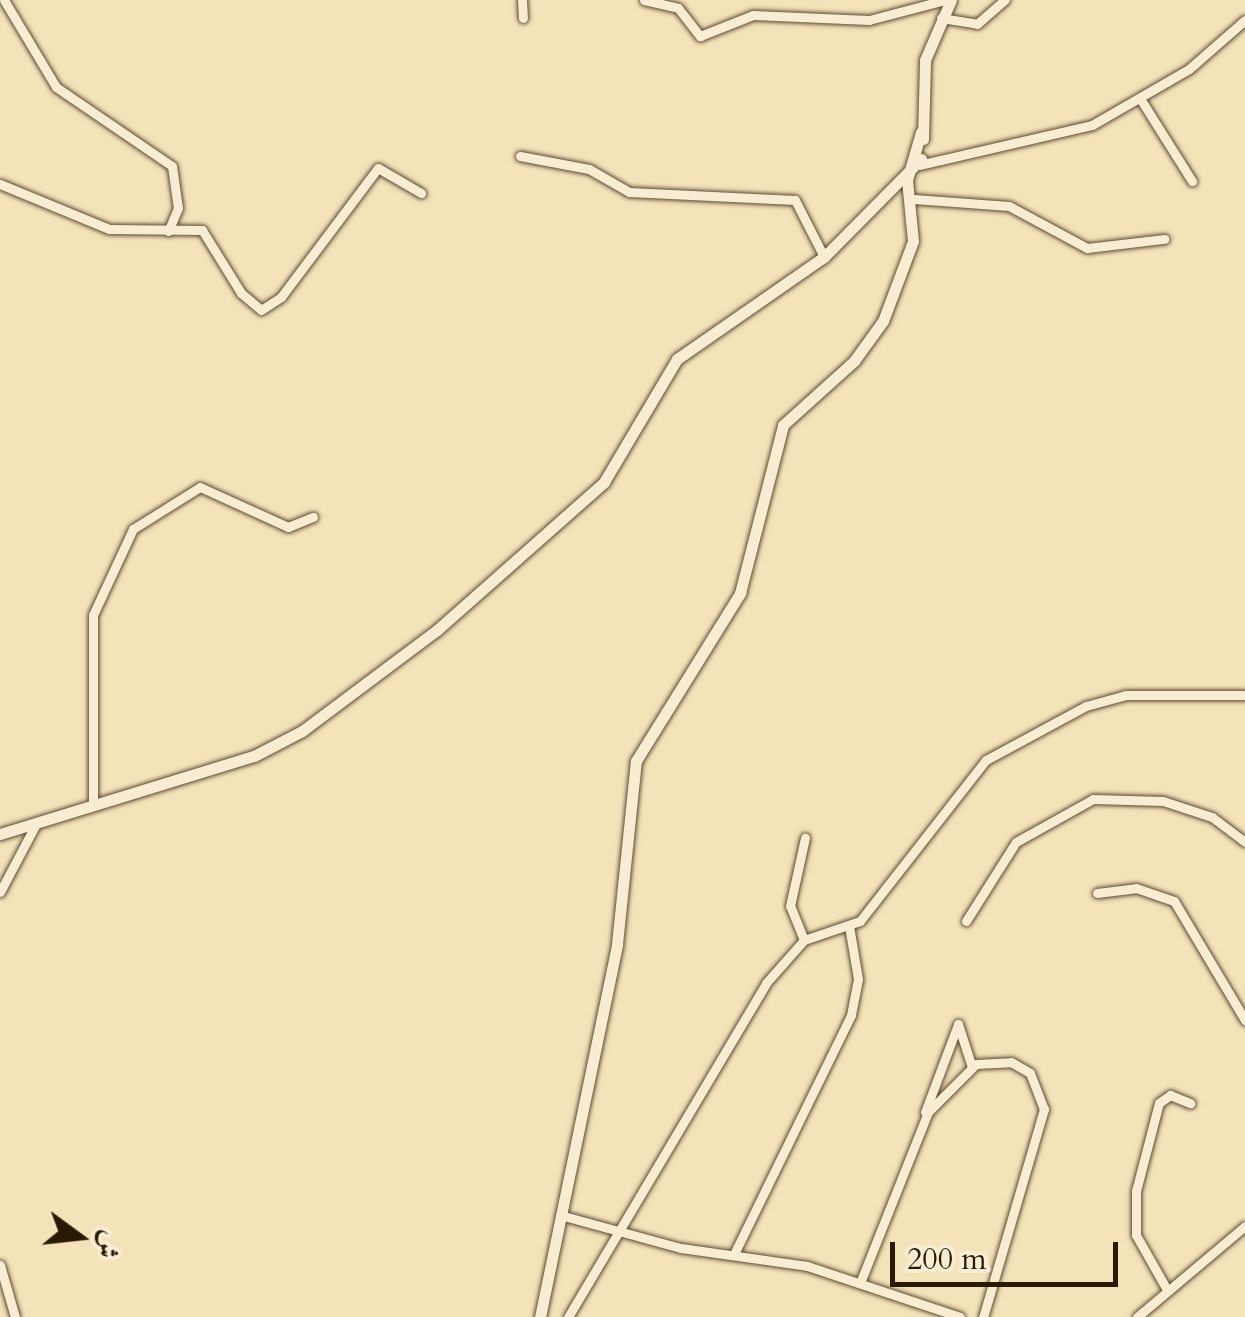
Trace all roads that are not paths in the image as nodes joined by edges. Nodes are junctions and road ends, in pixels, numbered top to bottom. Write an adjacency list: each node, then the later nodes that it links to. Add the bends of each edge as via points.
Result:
1 (4, 0): 15 (street, via 56,87 172,166 178,208)
2 (522, 0): 6 (street)
3 (644, 0): 4 (street, via 678,8 700,36 752,15 869,20)
4 (948, 0): 7 (street)
5 (1005, 0): 7 (street, via 977,24)
6 (523, 18)
7 (941, 18): 11 (street, via 926,60)
8 (1245, 20): 9 (street)
9 (1141, 100): 11 (street, via 1063,134); 12 (street)
10 (520, 156): 17 (street, via 589,169 649,195 794,200)
11 (914, 176): 16 (street, via 1009,206 1088,248); 17 (street, via 887,192); 36 (street, via 913,241 883,320 854,362 783,425 740,593 636,761 617,944)
12 (1192, 181)
13 (0, 184): 15 (street, via 110,230)
14 (421, 194): 15 (street, via 378,168 281,298 262,310 241,294 209,236)
15 (168, 231)
16 (1164, 239)
17 (824, 257): 20 (street, via 677,359 604,482 383,672 254,756)
18 (313, 517): 20 (street, via 288,527 200,487 137,524 93,615)
19 (1245, 694): 30 (street, via 1126,695 1004,746)
20 (93, 801): 21 (street)
21 (42, 818): 22 (street); 26 (street)
22 (0, 834)
23 (806, 838): 31 (street, via 790,906)
24 (1245, 842): 29 (street, via 1212,817 1163,800 1094,799 1016,842)
25 (0, 860): 26 (street)
26 (8, 874): 27 (street)
27 (0, 892)
28 (1097, 893): 32 (street, via 1136,888 1174,902)
29 (966, 921)
30 (849, 926): 31 (street); 39 (street, via 858,980 851,1015)
31 (804, 940): 38 (street, via 738,1022)
32 (1245, 1020)
33 (972, 1067): 35 (street); 35 (street, via 958,1024); 47 (street, via 1011,1062 1030,1073 1044,1110)
34 (1190, 1103): 42 (street, via 1170,1094 1159,1103 1136,1191 1136,1235)
35 (920, 1130): 41 (street)
36 (560, 1214): 38 (street); 44 (street)
37 (1245, 1226): 42 (street)
38 (625, 1230): 39 (street); 45 (street)
39 (734, 1254): 41 (street)
40 (0, 1266): 43 (street)
41 (860, 1282): 46 (street)
42 (1166, 1288): 48 (street)
43 (16, 1317)
44 (540, 1317)
45 (568, 1317)
46 (960, 1317)
47 (983, 1317)
48 (1137, 1317)

